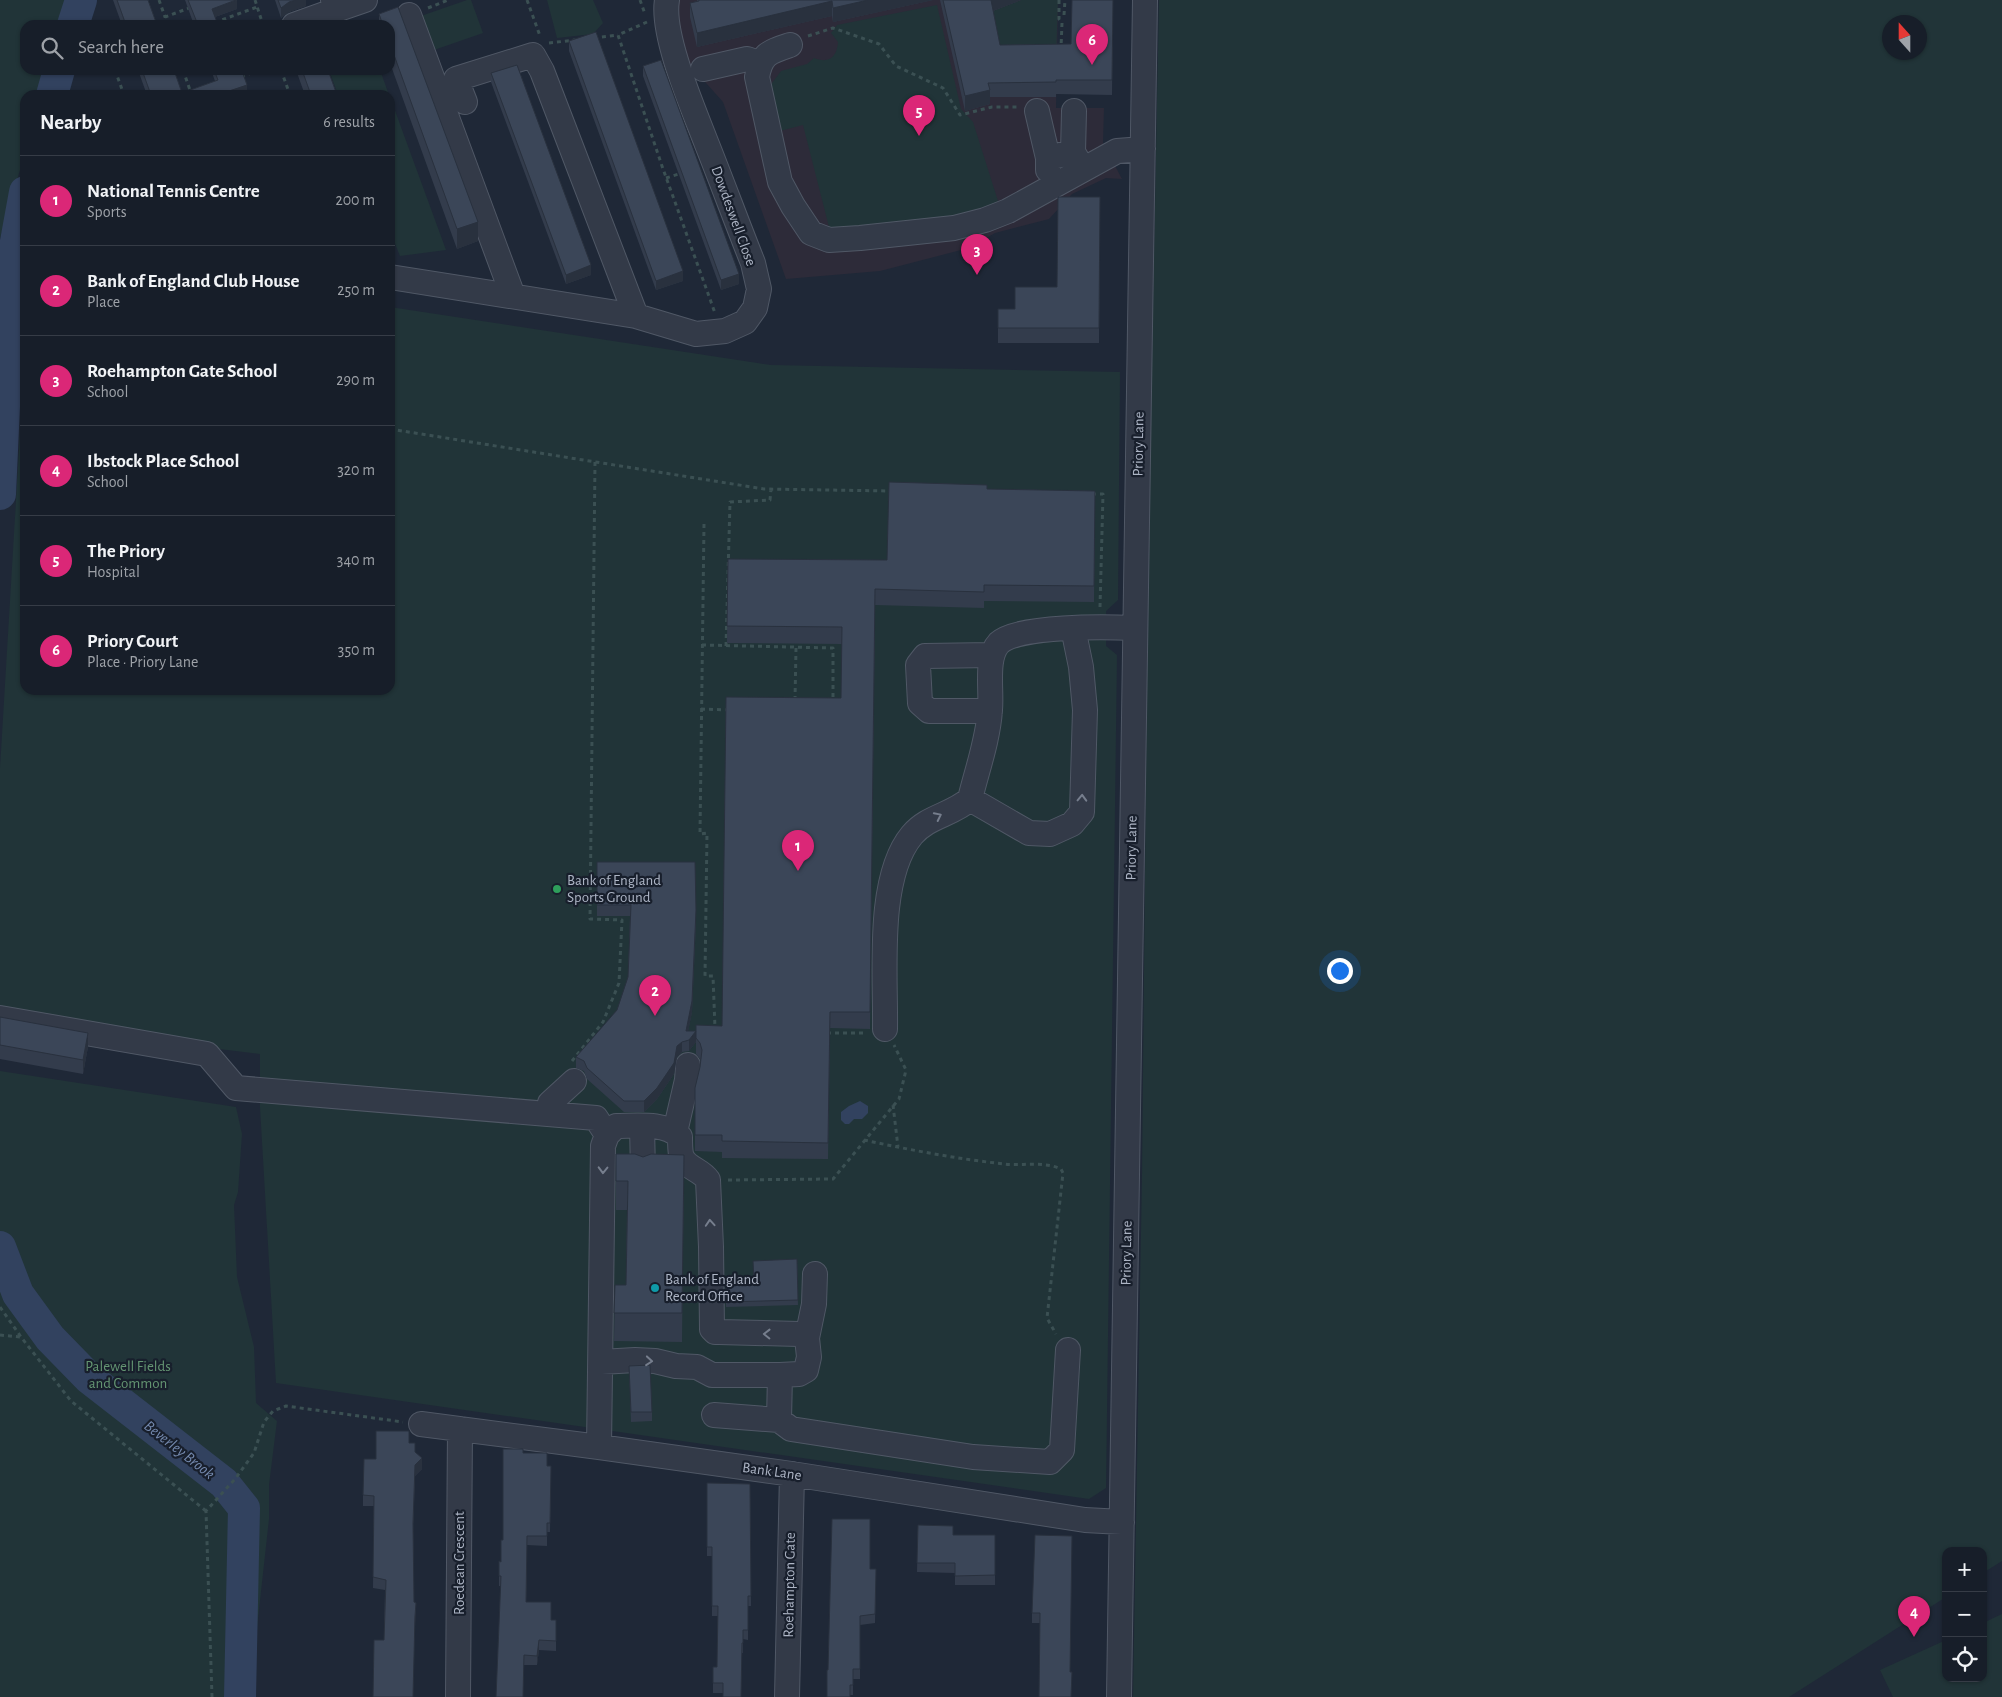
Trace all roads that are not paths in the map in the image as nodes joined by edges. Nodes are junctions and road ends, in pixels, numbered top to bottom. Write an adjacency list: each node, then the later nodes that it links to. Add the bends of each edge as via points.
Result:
1 (365, 0): 4 (street)
2 (667, 0): 17 (street, Dowdeswell Close, via 670,35 683,82 753,263 759,289 755,308 745,322 725,331 696,334)
3 (1145, 0): 13 (street, Priory Lane)
4 (334, 5): 6 (street)
5 (408, 15): 16 (street)
6 (304, 20)
7 (790, 45): 8 (street, via 770,52)
8 (759, 63): 9 (street, via 747,60); 14 (street, via 757,77 780,182 811,233 829,240 954,228 985,220 1008,211)
9 (703, 69)
10 (465, 102): 17 (street, via 456,79 532,55 542,71)
11 (1037, 111): 14 (street, via 1048,164)
12 (1074, 111): 14 (street)
13 (1143, 149): 14 (street); 19 (street, Priory Lane)
14 (1078, 160)
15 (395, 277): 16 (street, Dowdeswell Close)
16 (513, 296): 17 (street, Dowdeswell Close)
17 (636, 316)
18 (1073, 628): 19 (street); 20 (street, via 1017,635 1000,642); 22 (street, one-way to 18, via 1028,833 1050,834 1072,824 1082,812 1085,710)
19 (1134, 628): 43 (street, Priory Lane)
20 (991, 655): 21 (street); 21 (street, via 925,656 918,665 920,703 929,711)
21 (990, 711): 22 (street)
22 (970, 799): 24 (street, one-way to 22, via 886,911 891,878 912,835 922,825 959,808)
23 (0, 1018): 27 (street, via 207,1054 236,1088)
24 (886, 1029)
25 (688, 1064): 29 (street, via 688,1080)
26 (574, 1082): 27 (street, via 550,1103)
27 (550, 1114): 30 (street, via 596,1118)
28 (642, 1126): 29 (street); 30 (street, via 616,1126); 31 (street)
29 (675, 1132): 33 (street, one-way to 29, via 799,1334 715,1332 712,1329 708,1180 686,1163 681,1155 680,1137)
30 (607, 1135): 35 (street, one-way to 35, via 604,1146)
31 (644, 1172)
32 (815, 1274): 33 (street, via 814,1304)
33 (806, 1338): 36 (street, via 809,1356 806,1370 799,1374)
34 (1068, 1350): 38 (street, via 1062,1450 1050,1462 973,1457 792,1429)
35 (601, 1362): 36 (street, one-way to 36, via 655,1361 697,1367 712,1375); 41 (street)
36 (780, 1375): 38 (street)
37 (714, 1415): 38 (street)
38 (778, 1420)
39 (421, 1424): 40 (street, Bank Lane)
40 (460, 1429): 41 (street, Bank Lane); 44 (street, Roedean Crescent)
41 (599, 1446): 42 (street, Bank Lane)
42 (792, 1474): 43 (street, Bank Lane, via 1086,1520); 45 (street, Roehampton Gate)
43 (1122, 1522): 46 (street, Priory Lane)
44 (458, 1697)
45 (787, 1697)
46 (1119, 1697)

